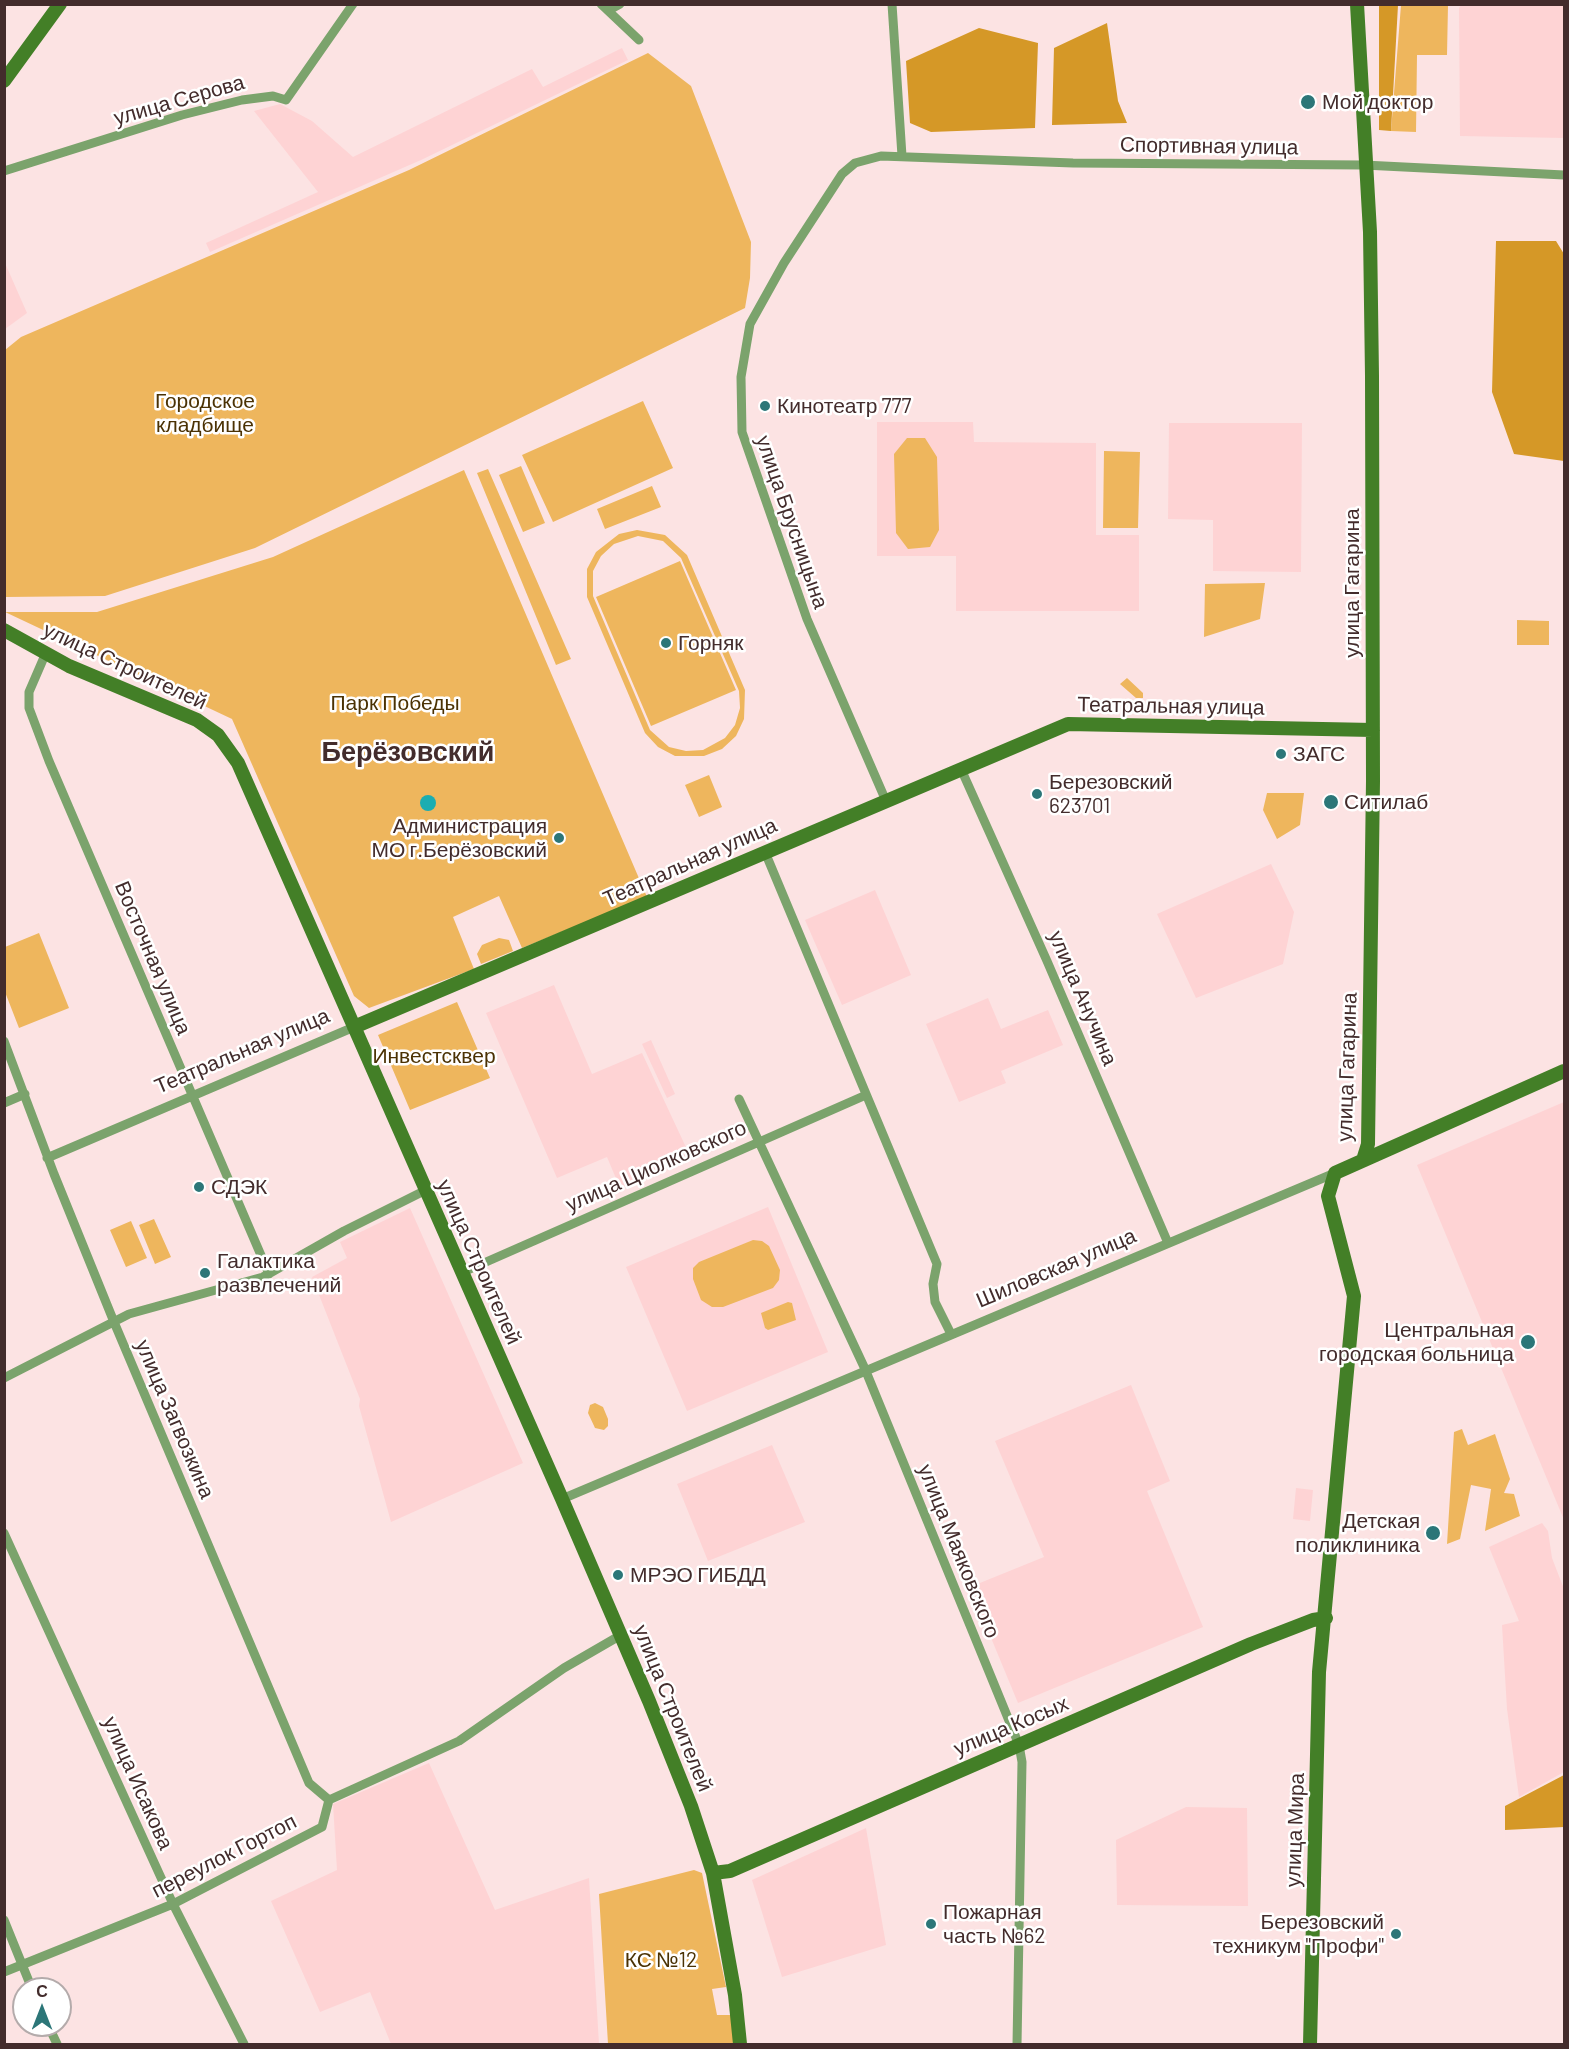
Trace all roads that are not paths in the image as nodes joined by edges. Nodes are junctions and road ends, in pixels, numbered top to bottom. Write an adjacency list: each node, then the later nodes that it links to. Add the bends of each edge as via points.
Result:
1 (60, 4): 8 (street)
2 (353, 4): 12 (street, улица Серова, via 286,100 273,96 242,100 182,115)
3 (620, 4): 6 (street)
4 (892, 4): 9 (street)
5 (1357, 4): 11 (street, улица Гагарина)
6 (605, 7): 7 (street)
7 (639, 40)
8 (4, 81)
9 (902, 156): 10 (street, Спортивная улица, via 881,156); 11 (street, Спортивная улица, via 1073,163)
10 (855, 163): 18 (street, улица Брусницына, via 831,188 750,324 741,377 742,432 807,619)
11 (1365, 165): 13 (street, Спортивная улица); 16 (street, улица Гагарина, via 1370,232)
12 (4, 171)
13 (1564, 175)
14 (4, 630): 15 (street, улица Строителей)
15 (45, 654): 20 (street, улица Строителей, via 197,720 228,747); 24 (street, Восточная улица, via 29,692 29,708)
16 (1373, 730): 17 (street, Театральная улица, via 1068,724); 30 (street, улица Гагарина, via 1368,1144)
17 (961, 769): 18 (street, Театральная улица); 33 (street, улица Анучина)
18 (886, 801): 19 (street, Театральная улица)
19 (765, 852): 20 (street, Театральная улица); 25 (street)
20 (354, 1027): 24 (street, Театральная улица); 32 (street, улица Строителей)
21 (5, 1043): 23 (street, улица Загвозкина)
22 (1564, 1071): 30 (street, Шиловская улица)
23 (24, 1094): 27 (street); 29 (street, улица Загвозкина)
24 (192, 1095): 29 (street, Театральная улица); 35 (street, Восточная улица)
25 (866, 1095): 28 (street, улица Циолковского); 37 (street, via 937,1264 935,1302)
26 (739, 1099): 28 (street, улица Маяковского)
27 (4, 1103)
28 (757, 1141): 34 (street, улица Циолковского); 38 (street, улица Маяковского)
29 (47, 1158): 36 (street, улица Загвозкина)
30 (1363, 1160): 31 (street, Шиловская улица)
31 (1335, 1173): 33 (street, Шиловская улица); 42 (street, улица Гагарина, via 1328,1196 1354,1296)
32 (424, 1191): 34 (street, улица Строителей); 35 (street)
33 (1168, 1243): 37 (street, Шиловская улица)
34 (461, 1273): 40 (street, улица Строителей)
35 (269, 1274): 36 (street, via 129,1314)
36 (114, 1322): 39 (street); 45 (street, улица Загвозкина, via 309,1782)
37 (951, 1334): 38 (street, Шиловская улица)
38 (865, 1369): 40 (street, Шиловская улица); 44 (street, улица Маяковского)
39 (4, 1378)
40 (562, 1499): 43 (street, улица Строителей)
41 (4, 1533): 47 (street, улица Исакова)
42 (1326, 1618): 44 (street, улица Косых, via 1251,1644); 55 (street, улица Мира, via 1319,1672)
43 (621, 1635): 45 (street, via 564,1668 459,1741); 46 (street, улица Строителей, via 691,1806)
44 (1019, 1745): 46 (street, улица Косых, via 738,1868); 54 (street, улица Маяковского, via 1022,1762)
45 (329, 1800): 47 (street, переулок Гортоп, via 322,1827)
46 (713, 1873): 53 (street, улица Строителей)
47 (173, 1904): 49 (street, переулок Гортоп); 52 (street, улица Исакова)
48 (4, 1920): 49 (street)
49 (21, 1966): 50 (street, переулок Гортоп); 51 (street)
50 (4, 1972)
51 (26, 1977)
52 (244, 2044)
53 (740, 2044)
54 (1017, 2044)
55 (1310, 2044)

